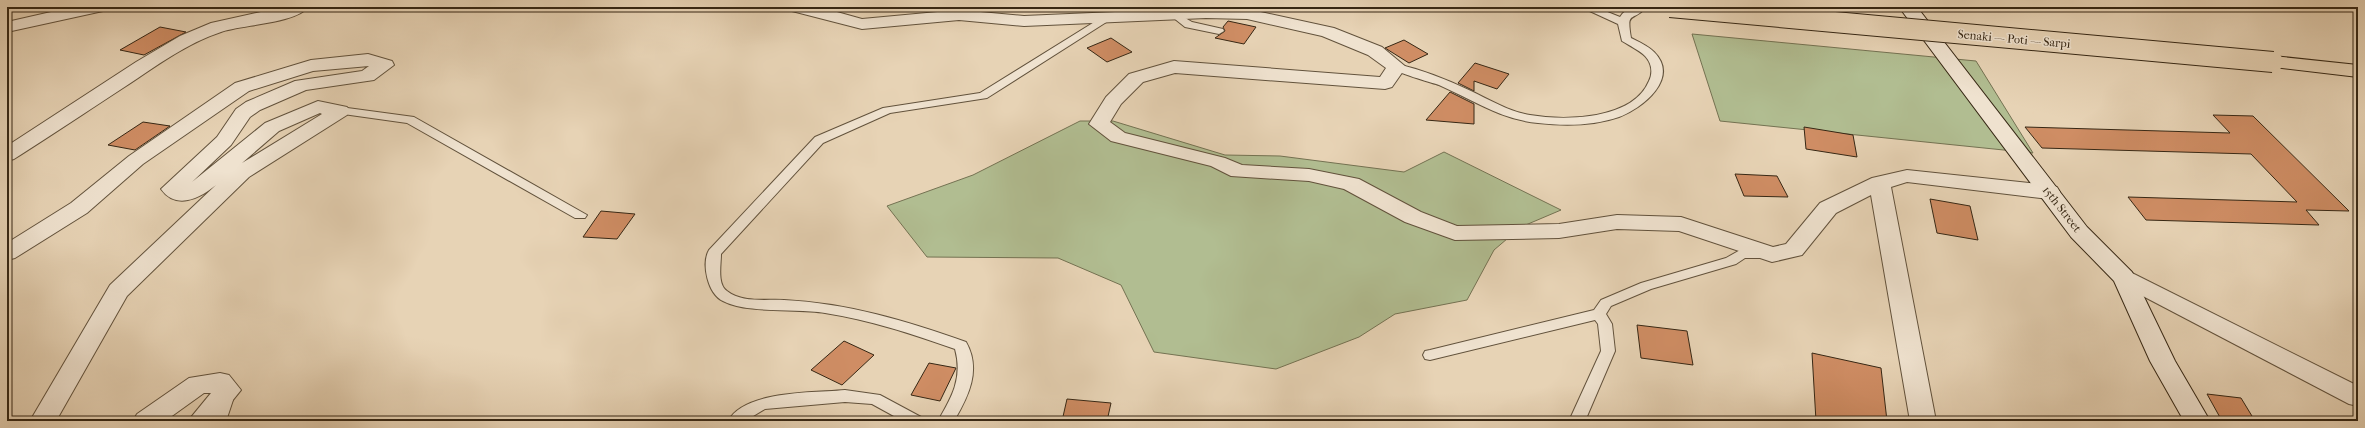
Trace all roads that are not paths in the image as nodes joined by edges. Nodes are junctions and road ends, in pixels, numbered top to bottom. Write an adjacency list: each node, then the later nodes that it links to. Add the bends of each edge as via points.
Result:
1 (14, 7): 9 (lane)
2 (97, 7): 13 (street)
3 (299, 7): 18 (street, via 279,15 217,27 187,40)
4 (798, 7): 11 (street, via 862,24 959,15 1024,21)
5 (1586, 7): 12 (lane)
6 (1641, 7): 12 (lane, via 1627,15)
7 (1670, 7): 16 (highway, Senaki — Poti — Sarpi, bridge)
8 (1908, 7): 20 (street, 15th Street)
9 (7, 8)
10 (1175, 15): 11 (street); 14 (lane, via 1189,25); 15 (street, via 1247,14 1315,29 1375,51)
11 (1104, 19): 35 (lane, via 984,96 887,110 819,140 714,253 716,285 720,293 730,299 749,303 813,305 901,324 961,346 967,361 966,377 961,396)
12 (1623, 22): 15 (lane, via 1626,39 1651,55 1656,64 1657,79 1644,99 1607,117 1559,122 1527,118 1510,113 1427,75)
13 (7, 27)
14 (1218, 31)
15 (1396, 67): 23 (street, via 1385,83 1174,67 1136,78 1113,101 1099,124 1118,137 1218,162 1238,171 1309,175 1351,184 1413,217 1455,233 1559,230 1617,222 1680,224)
16 (2358, 71)
17 (340, 111): 21 (lane, via 410,120); 22 (street, via 318,107 272,127 197,189 181,196 172,189 224,141 243,113 253,106 309,83 367,76 385,66 368,60 311,66 242,87 136,160 79,208); 29 (street, via 242,172 118,291)
18 (7, 155)
19 (1880, 182): 20 (street, via 1907,176); 23 (street, via 1828,208 1794,250); 37 (street)
20 (2048, 192): 24 (street, 15th Street, via 2079,232)
21 (580, 215)
22 (7, 253)
23 (1772, 255): 25 (lane, via 1742,253 1731,261 1646,286 1606,303)
24 (2124, 277): 28 (street); 38 (street, 15th Street, via 2163,361)
25 (1599, 314): 26 (lane); 36 (lane, via 1605,324 1608,351)
26 (1430, 355)
27 (228, 390): 30 (street, via 220,382 198,385); 31 (street); 32 (lane)
28 (2358, 397)
29 (43, 421)
30 (146, 421)
31 (201, 421)
32 (218, 421)
33 (736, 421): 34 (lane, via 762,404 845,396 876,398)
34 (916, 421)
35 (946, 421)
36 (1577, 421)
37 (1923, 421)
38 (2197, 421)

